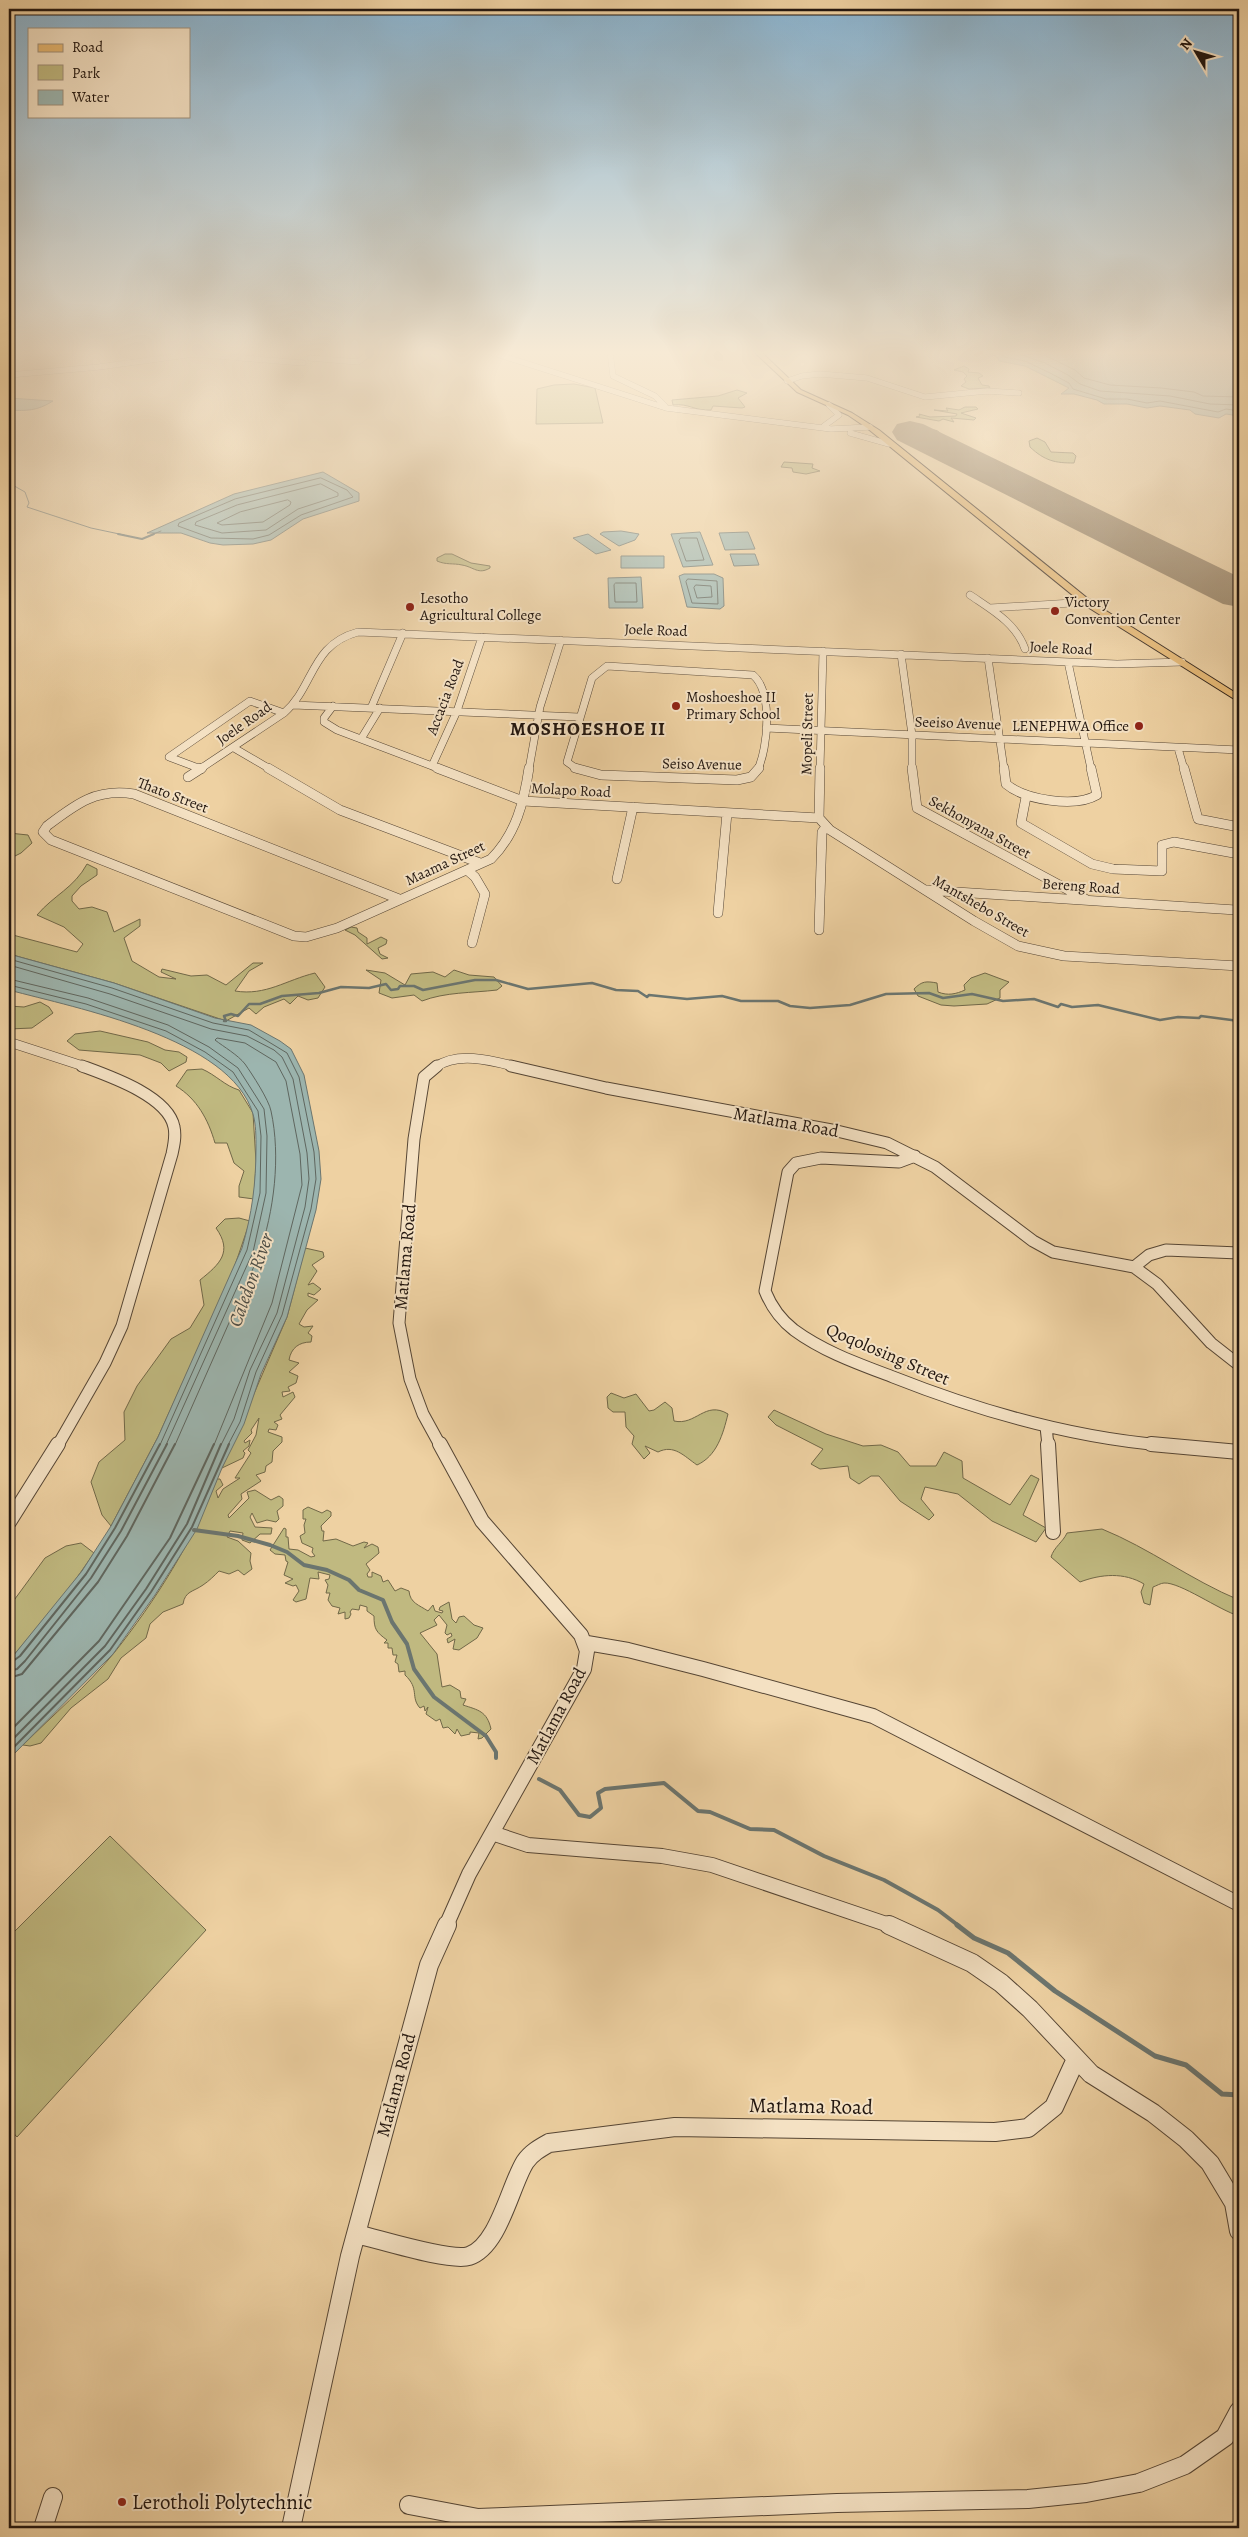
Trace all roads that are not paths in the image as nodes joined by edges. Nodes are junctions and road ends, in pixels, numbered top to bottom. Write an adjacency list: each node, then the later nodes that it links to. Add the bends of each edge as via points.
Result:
1 (920, 468): 4 (main road)
2 (929, 468): 6 (main road)
3 (970, 595): 5 (street)
4 (1088, 602): 5 (street); 6 (main road)
5 (990, 608): 10 (street, via 1022,636)
6 (1121, 622): 15 (main road)
7 (403, 633): 8 (street, Joele Road); 17 (street, Joele Road, via 358,632 347,635 320,655); 19 (street)
8 (482, 637): 9 (street, Joele Road); 21 (street, Accacia Road)
9 (561, 640): 11 (street, Joele Road); 23 (street, Maama Street)
10 (1025, 649)
11 (823, 650): 12 (street, Joele Road); 26 (street, Mopeli Street)
12 (901, 654): 13 (street, Joele Road); 27 (street, Sekhonyana Street)
13 (988, 658): 14 (street, Joele Road); 29 (street)
14 (1068, 662): 15 (street, Joele Road, via 1154,665); 30 (street)
15 (1182, 662): 16 (main road)
16 (1239, 699)
17 (293, 705): 18 (street); 22 (street, Joele Road)
18 (333, 706): 19 (street); 28 (street, Molapo Road, via 324,722)
19 (371, 708): 20 (street)
20 (380, 708): 21 (street); 28 (street)
21 (458, 711): 23 (street); 34 (street, Accacia Road)
22 (284, 713): 31 (street, Joele Road); 35 (street, via 250,701 169,757)
23 (538, 716): 24 (street); 38 (street, Maama Street)
24 (579, 717): 25 (street, Seiso Avenue, via 592,678 607,666 728,672 753,675 760,681 764,691); 25 (street, Seiso Avenue, via 567,762 582,772 601,775 749,778 760,768)
25 (766, 728): 26 (street, Seeiso Avenue)
26 (820, 729): 27 (street, Seeiso Avenue); 41 (street, Mopeli Street)
27 (912, 735): 29 (street, Seeiso Avenue); 50 (street, Sekhonyana Street, via 911,762 917,808)
28 (361, 739): 34 (street, Molapo Road)
29 (998, 739): 30 (street, Seeiso Avenue); 37 (street, via 1006,784 1012,791)
30 (1088, 743): 32 (street, Seeiso Avenue); 37 (street, via 1097,795 1075,800)
31 (234, 748): 35 (street, Joele Road); 45 (street, via 340,810)
32 (1178, 748): 33 (street, Seeiso Avenue); 43 (street, via 1198,819)
33 (1239, 750)
34 (432, 766): 38 (street, Molapo Road)
35 (201, 769): 36 (street, Joele Road)
36 (188, 777)
37 (1026, 797): 44 (street, via 1021,823 1103,868 1162,870 1162,845 1174,842)
38 (523, 802): 39 (street, Molapo Road); 45 (street, Maama Street, via 505,846 498,854)
39 (633, 807): 40 (street, Molapo Road); 47 (street)
40 (727, 813): 41 (street, Molapo Road); 52 (street)
41 (820, 818): 42 (street, Mantshebo Street)
42 (826, 827): 48 (street, Mantshebo Street); 53 (street, via 822,832)
43 (1239, 827)
44 (1239, 854)
45 (480, 863): 46 (street, Maama Street)
46 (467, 870): 49 (street, Maama Street); 55 (street, via 485,894)
47 (617, 879)
48 (924, 890): 50 (street, Bereng Road); 56 (street, Mantshebo Street, via 1001,937 1035,951 1064,956)
49 (399, 900): 54 (street, Maama Street, via 337,928); 54 (street, Thato Street, via 117,790 87,798 44,829 44,836 51,840 294,936)
50 (1087, 900): 51 (street, Bereng Road)
51 (1236, 910)
52 (718, 913)
53 (819, 930)
54 (306, 937)
55 (472, 943)
56 (1239, 966)
57 (9, 1042): 64 (street, via 94,1068 140,1092 161,1107 174,1125 174,1141 122,1328 38,1480)
58 (915, 1156): 60 (street, Matlama Road, via 1053,1252); 62 (street, Qoqolosing Street, via 898,1162 821,1158 796,1163 788,1172 767,1277 766,1299 794,1329 831,1353 957,1402); 66 (street, Matlama Road, via 850,1134 606,1088 500,1063 452,1060 438,1065 424,1077 414,1139 399,1322 410,1379 423,1414 482,1521)
59 (1239, 1253): 60 (street, via 1166,1250 1149,1255)
60 (1134, 1267): 61 (street, Matlama Road, via 1156,1284 1204,1336)
61 (1239, 1365)
62 (1046, 1427): 63 (street, Qoqolosing Street, via 1157,1446); 65 (street)
63 (1239, 1452)
64 (9, 1522)
65 (1053, 1532)
66 (587, 1643): 67 (street, Matlama Road, via 584,1669); 68 (street, via 703,1669 873,1716)
67 (492, 1834): 69 (street, via 528,1845 662,1856 712,1865 878,1920 972,1963 1001,1983 1030,2009); 71 (street, Matlama Road, via 469,1874 429,1965)
68 (1239, 1904)
69 (1076, 2060): 70 (street, via 1091,2074 1153,2113 1210,2163 1234,2203); 71 (street, Matlama Road, via 1054,2107 1028,2128 995,2132 675,2127 575,2138 549,2143 533,2153 525,2162 500,2221 484,2244 469,2256 447,2256)
70 (1239, 2231)
71 (356, 2234): 76 (street, Matlama Road)
72 (1239, 2411): 74 (street, via 1225,2437 1185,2465 1139,2483 1086,2493 1028,2499 837,2503 478,2518)
73 (53, 2497): 75 (street)
74 (410, 2505)
75 (44, 2528)
76 (292, 2528)

